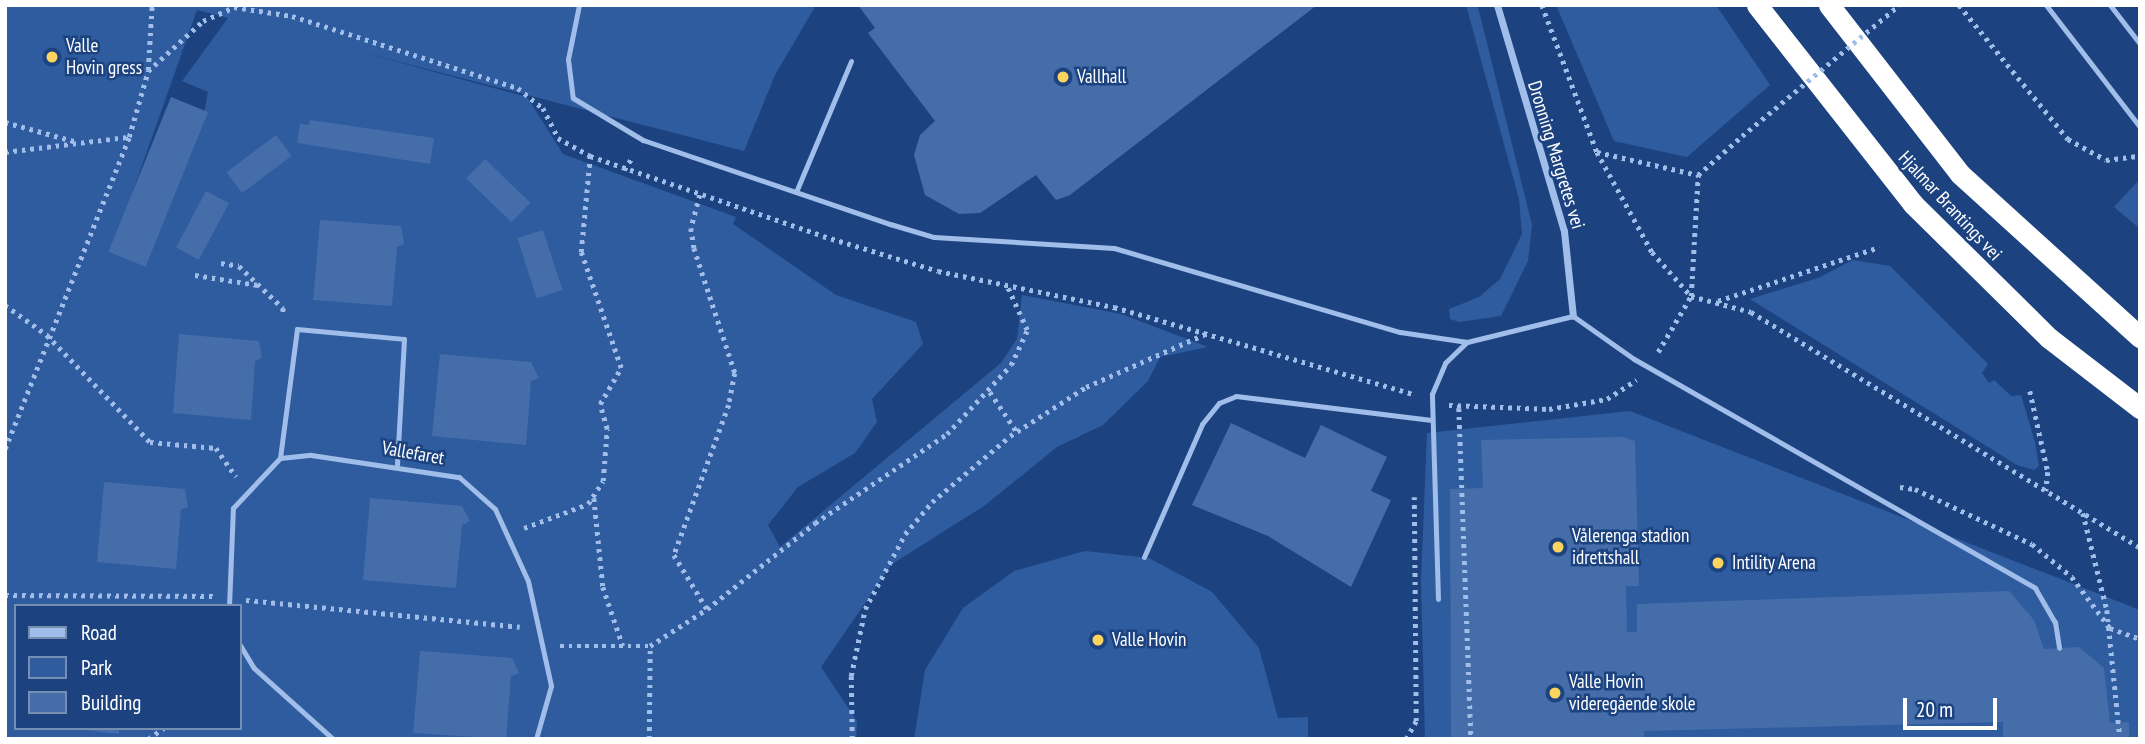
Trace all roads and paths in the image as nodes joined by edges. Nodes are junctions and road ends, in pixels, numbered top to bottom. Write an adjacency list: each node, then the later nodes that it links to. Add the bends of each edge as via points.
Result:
1 (152, 5): 13 (path)
2 (579, 5): 23 (lane, via 568,59 573,99 643,140)
3 (1497, 5): 33 (street, Dronning Margretes vei, via 1564,231)
4 (1542, 5): 19 (path)
5 (1757, 5): 44 (highway, Hjalmar Brantings vei, via 1923,214 2049,338)
6 (1829, 5): 37 (highway, Hjalmar Brantings vei, via 1960,174)
7 (1899, 5): 22 (path, bridge)
8 (1959, 5): 21 (path, via 2068,139 2106,160)
9 (2046, 5): 15 (lane)
10 (2110, 5): 11 (lane)
11 (2140, 44)
12 (850, 61): 23 (lane)
13 (148, 71): 16 (path); 20 (path, via 203,21 234,7 292,16 519,88 543,108 558,138)
14 (5, 122): 17 (path)
15 (2140, 127)
16 (129, 137): 17 (path); 36 (path)
17 (81, 143): 18 (path)
18 (5, 152)
19 (1597, 152): 22 (path); 30 (path, via 1653,252)
20 (590, 156): 24 (path); 54 (path, via 581,252 621,368 600,404 605,461)
21 (2137, 157)
22 (1698, 175): 30 (path)
23 (796, 192): 38 (lane, via 934,237 1114,248 1401,332)
24 (700, 195): 28 (path, via 938,271); 63 (path, via 691,228 694,247 735,373 729,405 674,555)
25 (1879, 247): 31 (path)
26 (221, 263): 29 (path, via 239,266)
27 (195, 275): 29 (path)
28 (1005, 284): 35 (path); 41 (path, via 1027,330 1011,365)
29 (259, 285): 34 (path)
30 (1691, 296): 31 (path); 39 (path)
31 (1717, 302): 53 (path, via 1751,312)
32 (5, 305): 36 (path)
33 (1573, 316): 38 (lane); 39 (lane)
34 (296, 329): 48 (lane); 49 (lane, via 404,339)
35 (1206, 334): 42 (path); 46 (path, via 1086,387)
36 (47, 335): 47 (path); 52 (path, via 150,442 216,448)
37 (2140, 337)
38 (1466, 342): 42 (lane, via 1445,363)
39 (1650, 367): 43 (path, via 1607,399 1549,409); 50 (lane)
40 (2029, 391): 53 (path, via 2049,472)
41 (990, 392): 46 (path); 63 (path, via 947,434 816,523)
42 (1432, 400): 43 (path); 45 (lane)
43 (1459, 408): 77 (path)
44 (2140, 408)
45 (1432, 420): 58 (lane, via 1236,396 1219,403 1202,424); 61 (lane)
46 (1017, 432): 75 (path, via 932,502 885,568 856,641)
47 (5, 449)
48 (280, 458): 49 (lane, Vallefaret, via 311,455); 52 (lane)
49 (397, 465): 56 (lane, Vallefaret, via 459,477 495,509)
50 (1855, 482): 64 (path, via 1915,489 2032,544 2072,577); 71 (lane, via 2035,588 2055,622)
51 (1415, 487): 76 (path, via 1416,721)
52 (245, 490): 60 (lane, via 233,508)
53 (2046, 491): 55 (path)
54 (594, 498): 56 (path, via 568,513); 67 (path, via 603,586)
55 (2083, 513): 57 (path); 64 (path)
56 (510, 533): 65 (lane, Vallefaret)
57 (2140, 548)
58 (1144, 557)
59 (5, 595): 60 (path)
60 (228, 597): 62 (lane); 65 (path)
61 (1438, 599)
62 (229, 604)
63 (707, 609): 68 (path)
64 (2110, 628): 66 (path, via 2127,629); 78 (path)
65 (542, 630): 69 (lane, Vallefaret)
66 (2140, 639)
67 (623, 646): 68 (path); 69 (path)
68 (650, 646): 74 (path)
69 (545, 647): 73 (lane, Vallefaret, via 551,686)
70 (242, 648): 72 (lane, via 254,668)
71 (2059, 648)
72 (333, 739)
73 (536, 739)
74 (649, 739)
75 (852, 739)
76 (1406, 739)
77 (1471, 739)
78 (2120, 739)

